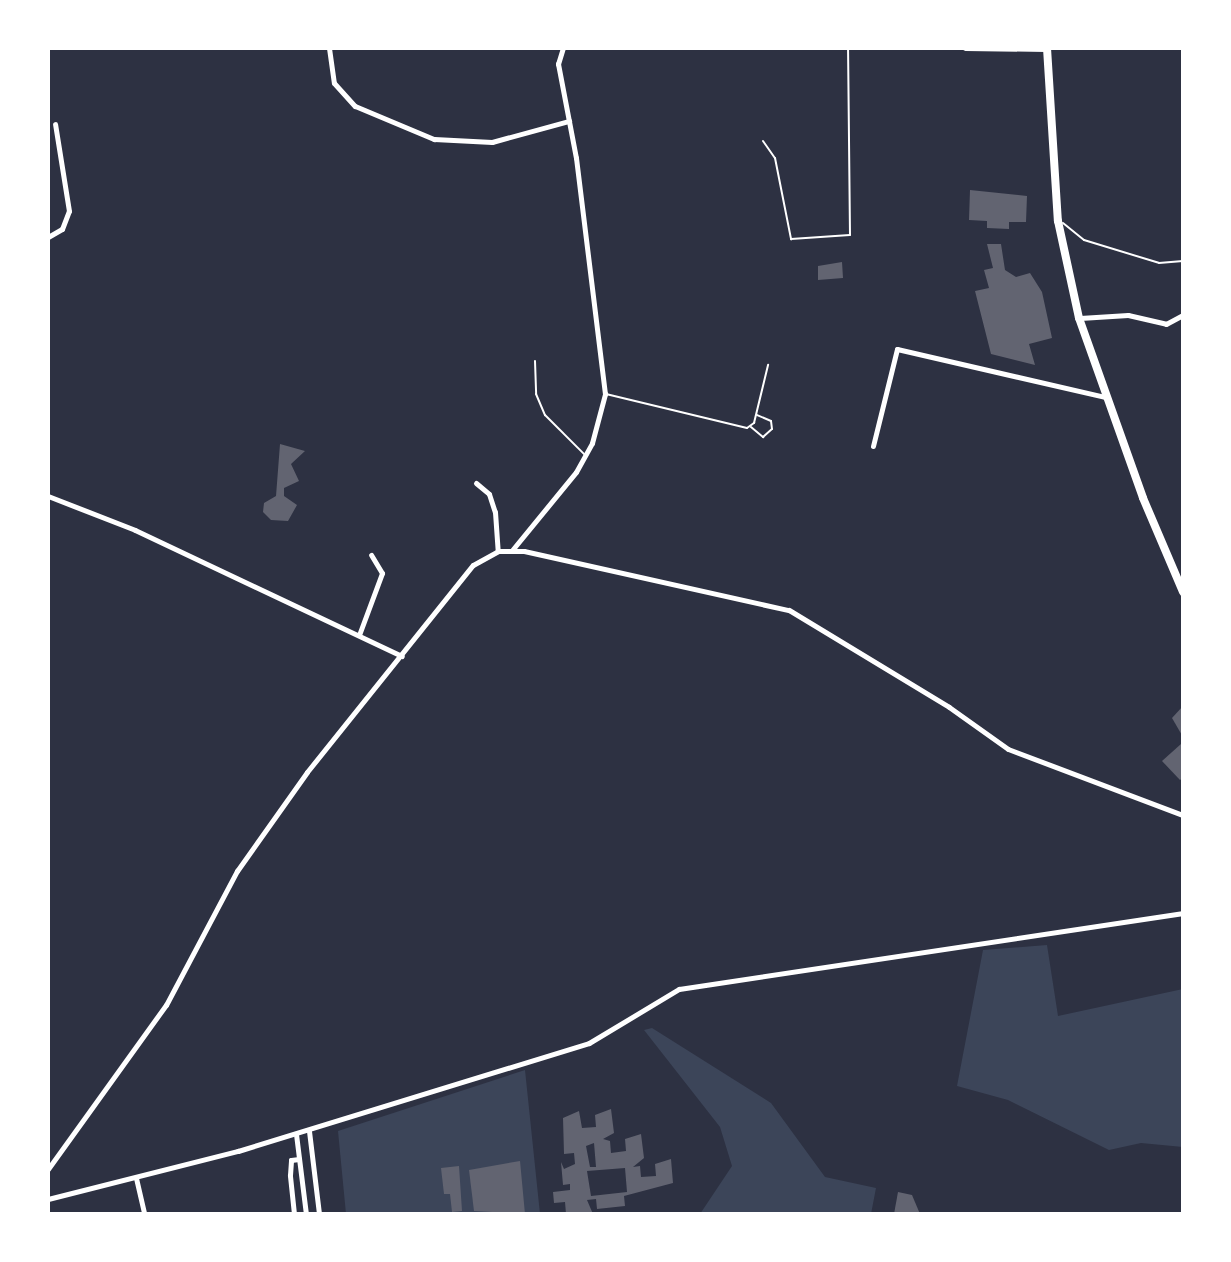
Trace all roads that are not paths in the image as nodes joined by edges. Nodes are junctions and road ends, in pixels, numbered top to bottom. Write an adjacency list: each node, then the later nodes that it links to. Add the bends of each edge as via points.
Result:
1 (329, 48): 6 (street, via 334,83 355,106 434,139 492,142)
2 (563, 48): 6 (street, via 558,64)
3 (848, 48): 8 (lane, via 850,235 791,239 775,158)
4 (965, 48): 5 (street)
5 (1047, 48): 9 (main road)
6 (569, 121): 16 (street)
7 (55, 124): 10 (street, via 69,211 62,229)
8 (763, 141)
9 (1058, 221): 11 (lane, via 1077,229 1084,240 1159,263); 13 (main road)
10 (48, 237)
11 (1183, 261)
12 (1183, 315): 13 (street, via 1166,324 1128,315)
13 (1079, 318): 17 (main road)
14 (535, 361): 21 (lane, via 536,394 545,415)
15 (768, 365): 18 (lane)
16 (605, 394): 19 (lane); 21 (street)
17 (1105, 397): 20 (street, via 897,349); 27 (main road)
18 (757, 415): 19 (lane); 19 (lane, via 771,421 771,433 763,437)
19 (751, 426)
20 (873, 446)
21 (585, 455): 24 (street)
22 (476, 483): 25 (street, via 489,494 495,512)
23 (48, 496): 28 (street, via 135,530)
24 (513, 549): 25 (street); 30 (street, via 796,613 1008,749)
25 (498, 551): 29 (street, via 473,565)
26 (371, 555): 28 (street, via 382,573)
27 (1183, 592)
28 (359, 635): 29 (street)
29 (402, 656): 35 (street, via 307,772 237,871 166,1005)
30 (1183, 815)
31 (1183, 913): 32 (street, via 679,989 589,1043)
32 (309, 1131): 33 (street); 41 (street)
33 (296, 1134): 34 (street); 36 (street)
34 (299, 1159): 39 (street, via 291,1160); 40 (street)
35 (48, 1169)
36 (136, 1178): 37 (street); 38 (street)
37 (48, 1199)
38 (144, 1214)
39 (294, 1214)
40 (306, 1214)
41 (319, 1214)

